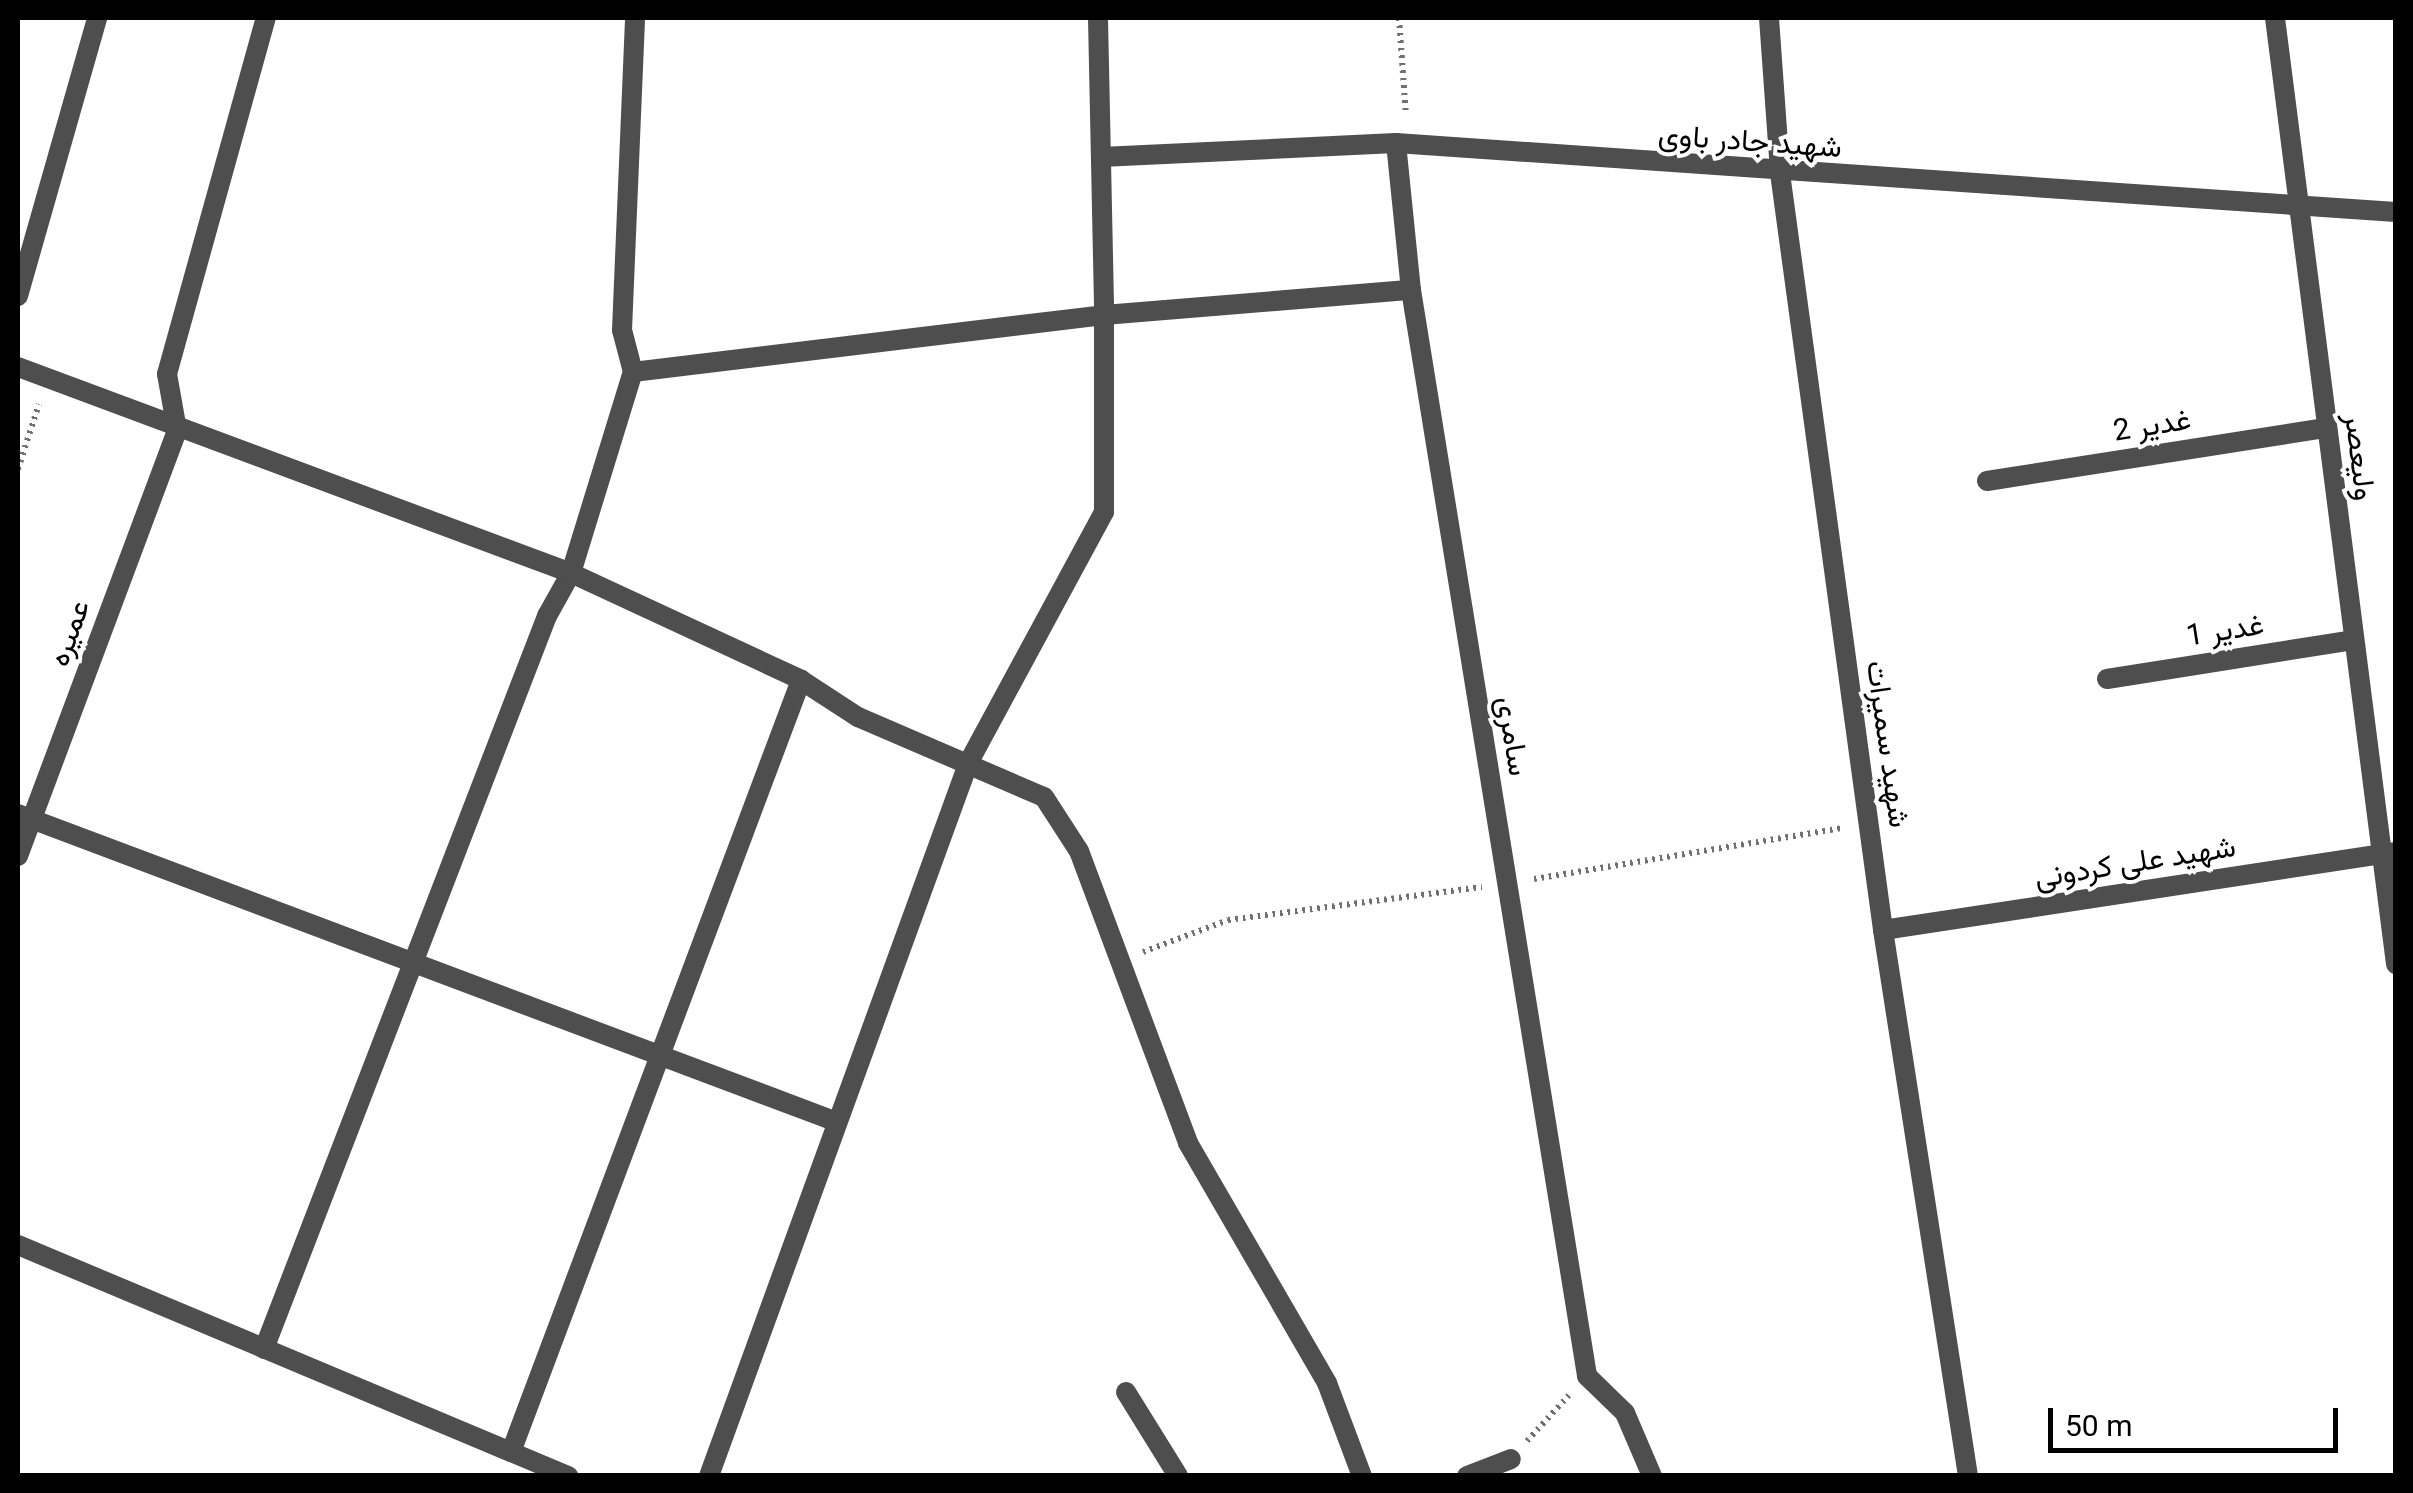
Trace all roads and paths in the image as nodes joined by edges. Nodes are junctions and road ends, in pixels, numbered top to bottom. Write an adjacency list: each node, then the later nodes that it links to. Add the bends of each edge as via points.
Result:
1 (97, 18): 14 (street)
2 (266, 18): 20 (street, via 167,374)
3 (635, 18): 17 (street, via 622,330)
4 (1098, 18): 9 (street)
5 (1399, 18): 8 (path, via 1408,110)
6 (1770, 18): 10 (street, شهید سمیرات)
7 (2275, 18): 11 (street, ولیعصر)
8 (1396, 142): 9 (street, شهید جادر باوی); 10 (street, شهید جادر باوی); 13 (street, سامری)
9 (1101, 157): 15 (street)
10 (1780, 174): 11 (street, شهید جادر باوی); 31 (street, شهید سمیرات)
11 (2297, 210): 12 (street, شهید جادر باوی); 19 (street, ولیعصر)
12 (2396, 212)
13 (1410, 290): 15 (street); 38 (street, سامری)
14 (18, 296)
15 (1104, 315): 17 (street); 27 (street, via 1104,512)
16 (18, 367): 18 (street)
17 (633, 372): 23 (street)
18 (48, 379): 20 (street); 21 (path)
19 (2326, 428): 22 (street, غدیر 2); 24 (street, ولیعصر)
20 (177, 430): 23 (street); 28 (street, عمیره)
21 (18, 469)
22 (1987, 481)
23 (571, 573): 26 (street); 32 (street, via 547,616)
24 (2354, 640): 25 (street, غدیر 1); 29 (street, ولیعصر)
25 (2106, 679)
26 (801, 680): 27 (street, via 858,716); 34 (street)
27 (968, 764): 35 (street); 45 (street, via 1044,797 1079,851 1188,1143 1327,1383)
28 (25, 816): 30 (street, عمیره); 32 (street)
29 (2388, 853): 31 (street, شهید علی کردونی); 33 (street, ولیعصر)
30 (18, 856)
31 (1883, 930): 48 (street, شهید سمیرات)
32 (417, 964): 34 (street); 37 (street)
33 (2396, 964)
34 (660, 1056): 35 (street); 40 (street)
35 (838, 1122): 43 (street)
36 (18, 1244): 37 (street)
37 (264, 1348): 40 (street)
38 (1587, 1376): 41 (path); 47 (street, via 1625,1413)
39 (1126, 1392): 44 (street)
40 (511, 1452): 42 (street)
41 (1511, 1458): 46 (street)
42 (568, 1476)
43 (709, 1476)
44 (1178, 1476)
45 (1362, 1476)
46 (1467, 1476)
47 (1652, 1476)
48 (1968, 1476)

